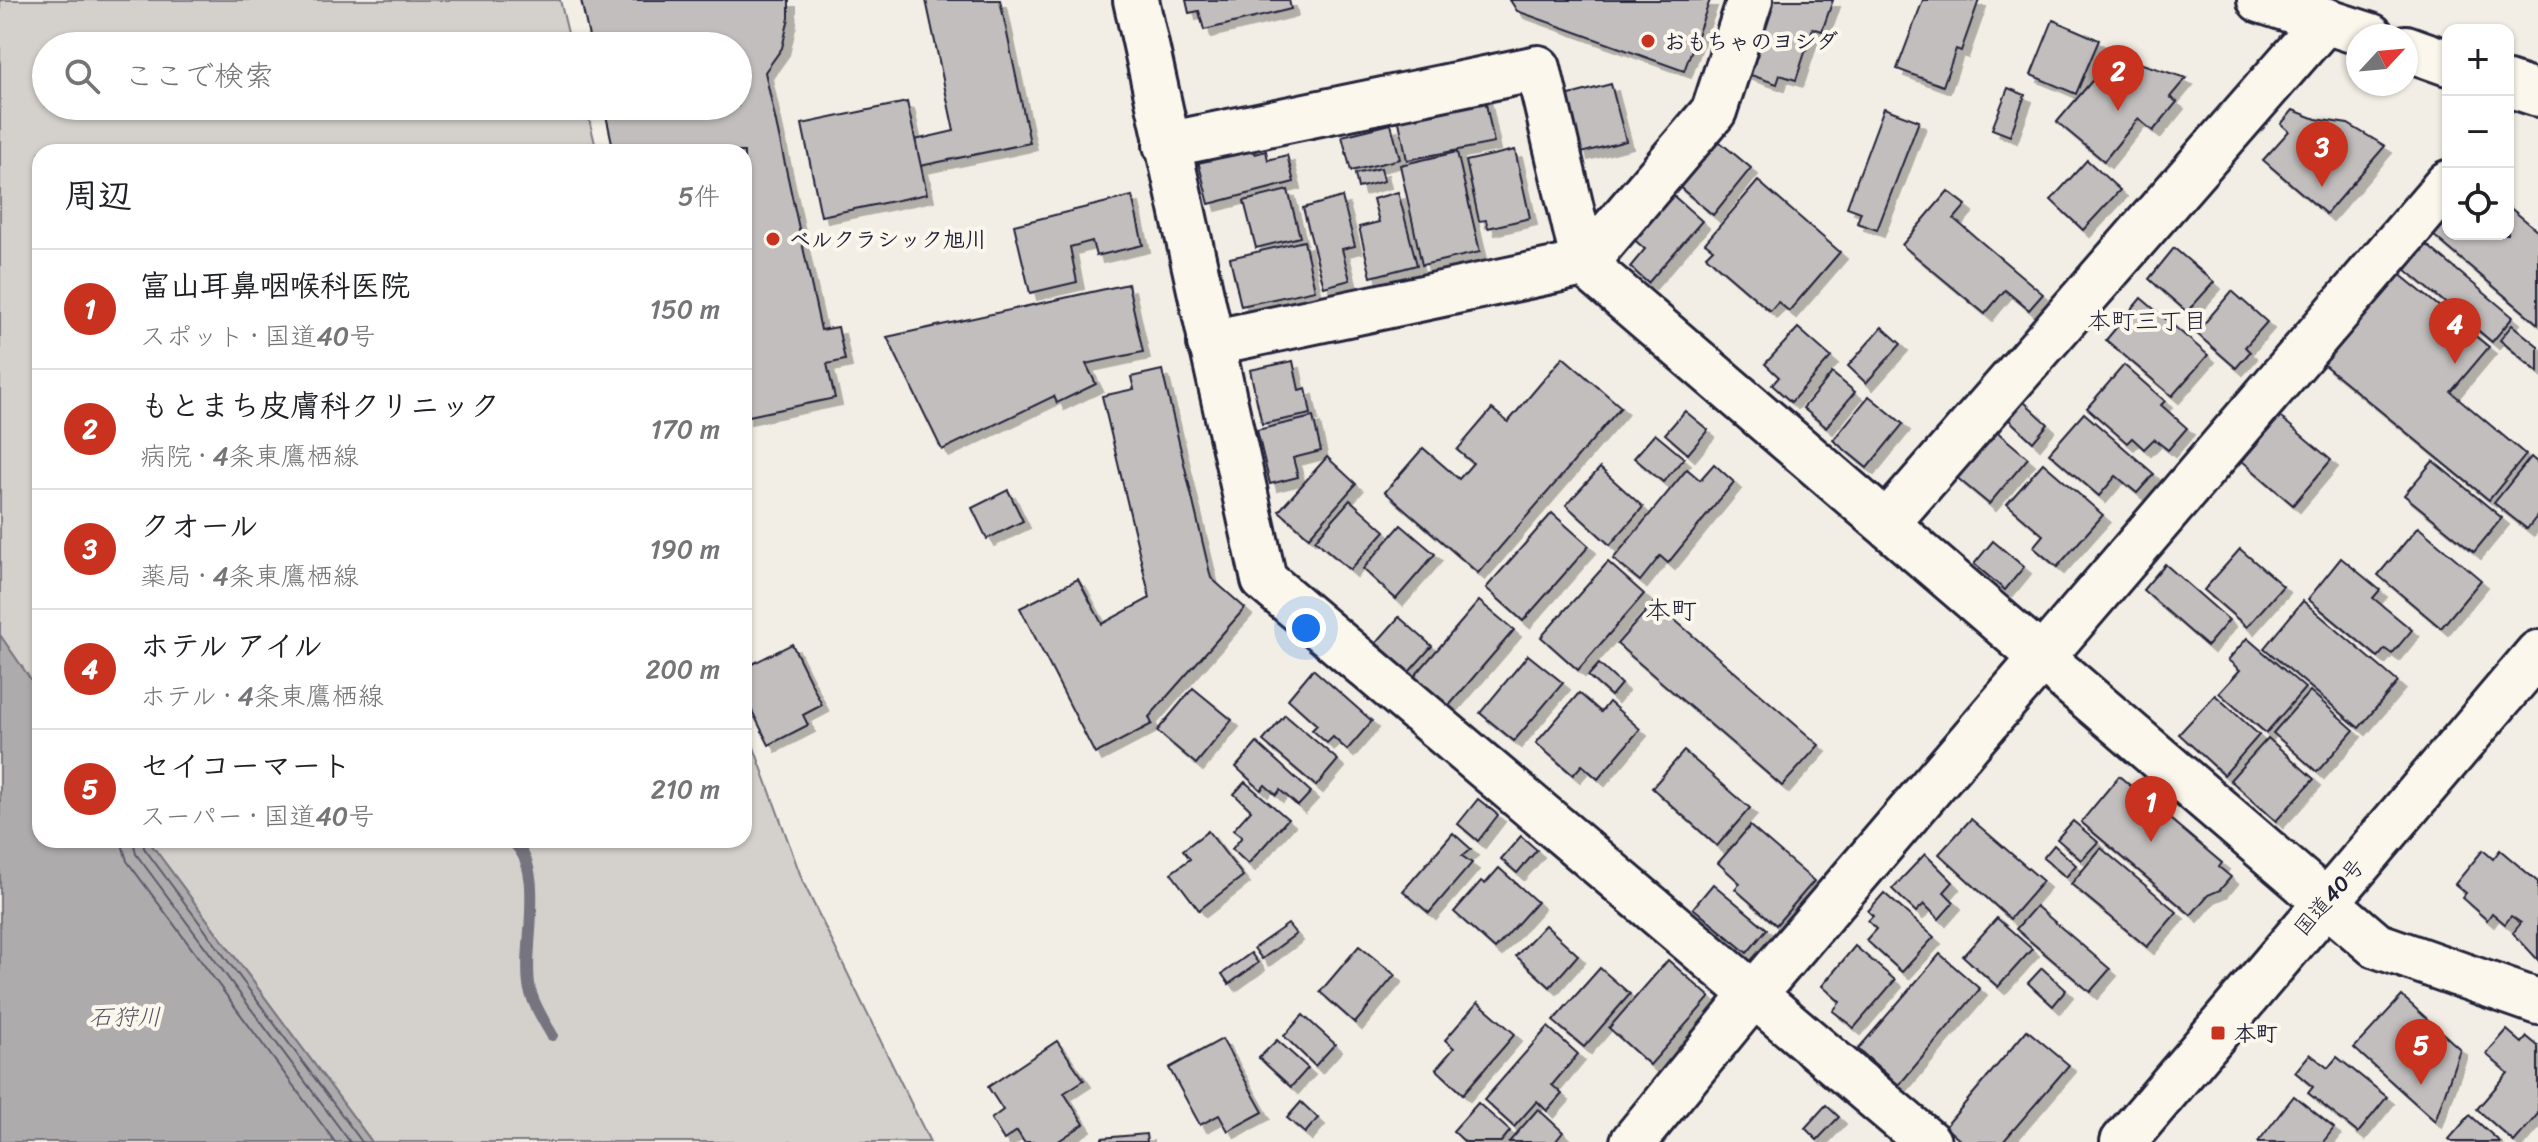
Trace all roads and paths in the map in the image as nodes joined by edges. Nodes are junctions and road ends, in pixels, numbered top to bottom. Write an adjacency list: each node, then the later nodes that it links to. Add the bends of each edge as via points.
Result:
1 (1136, 0): 8 (main road)
2 (1750, 0): 10 (main road, via 1714,111)
3 (2260, 0): 4 (main road)
4 (2326, 20): 5 (main road); 12 (main road)
5 (2346, 27)
6 (2418, 52): 7 (main road)
7 (2442, 61)
8 (1166, 145): 10 (main road, via 1538,68); 11 (main road)
9 (2442, 190): 14 (main road)
10 (1584, 264): 11 (main road); 12 (main road)
11 (1210, 343): 16 (main road, via 1264,580)
12 (1887, 523): 14 (main road)
13 (2538, 653): 15 (main road, 国道40号)
14 (2042, 656): 15 (main road); 16 (main road)
15 (2326, 899): 17 (main road, via 2376,945); 20 (main road, 国道40号)
16 (1754, 994): 18 (main road); 19 (main road)
17 (2538, 1002)
18 (1633, 1142)
19 (1928, 1142)
20 (2123, 1142)

